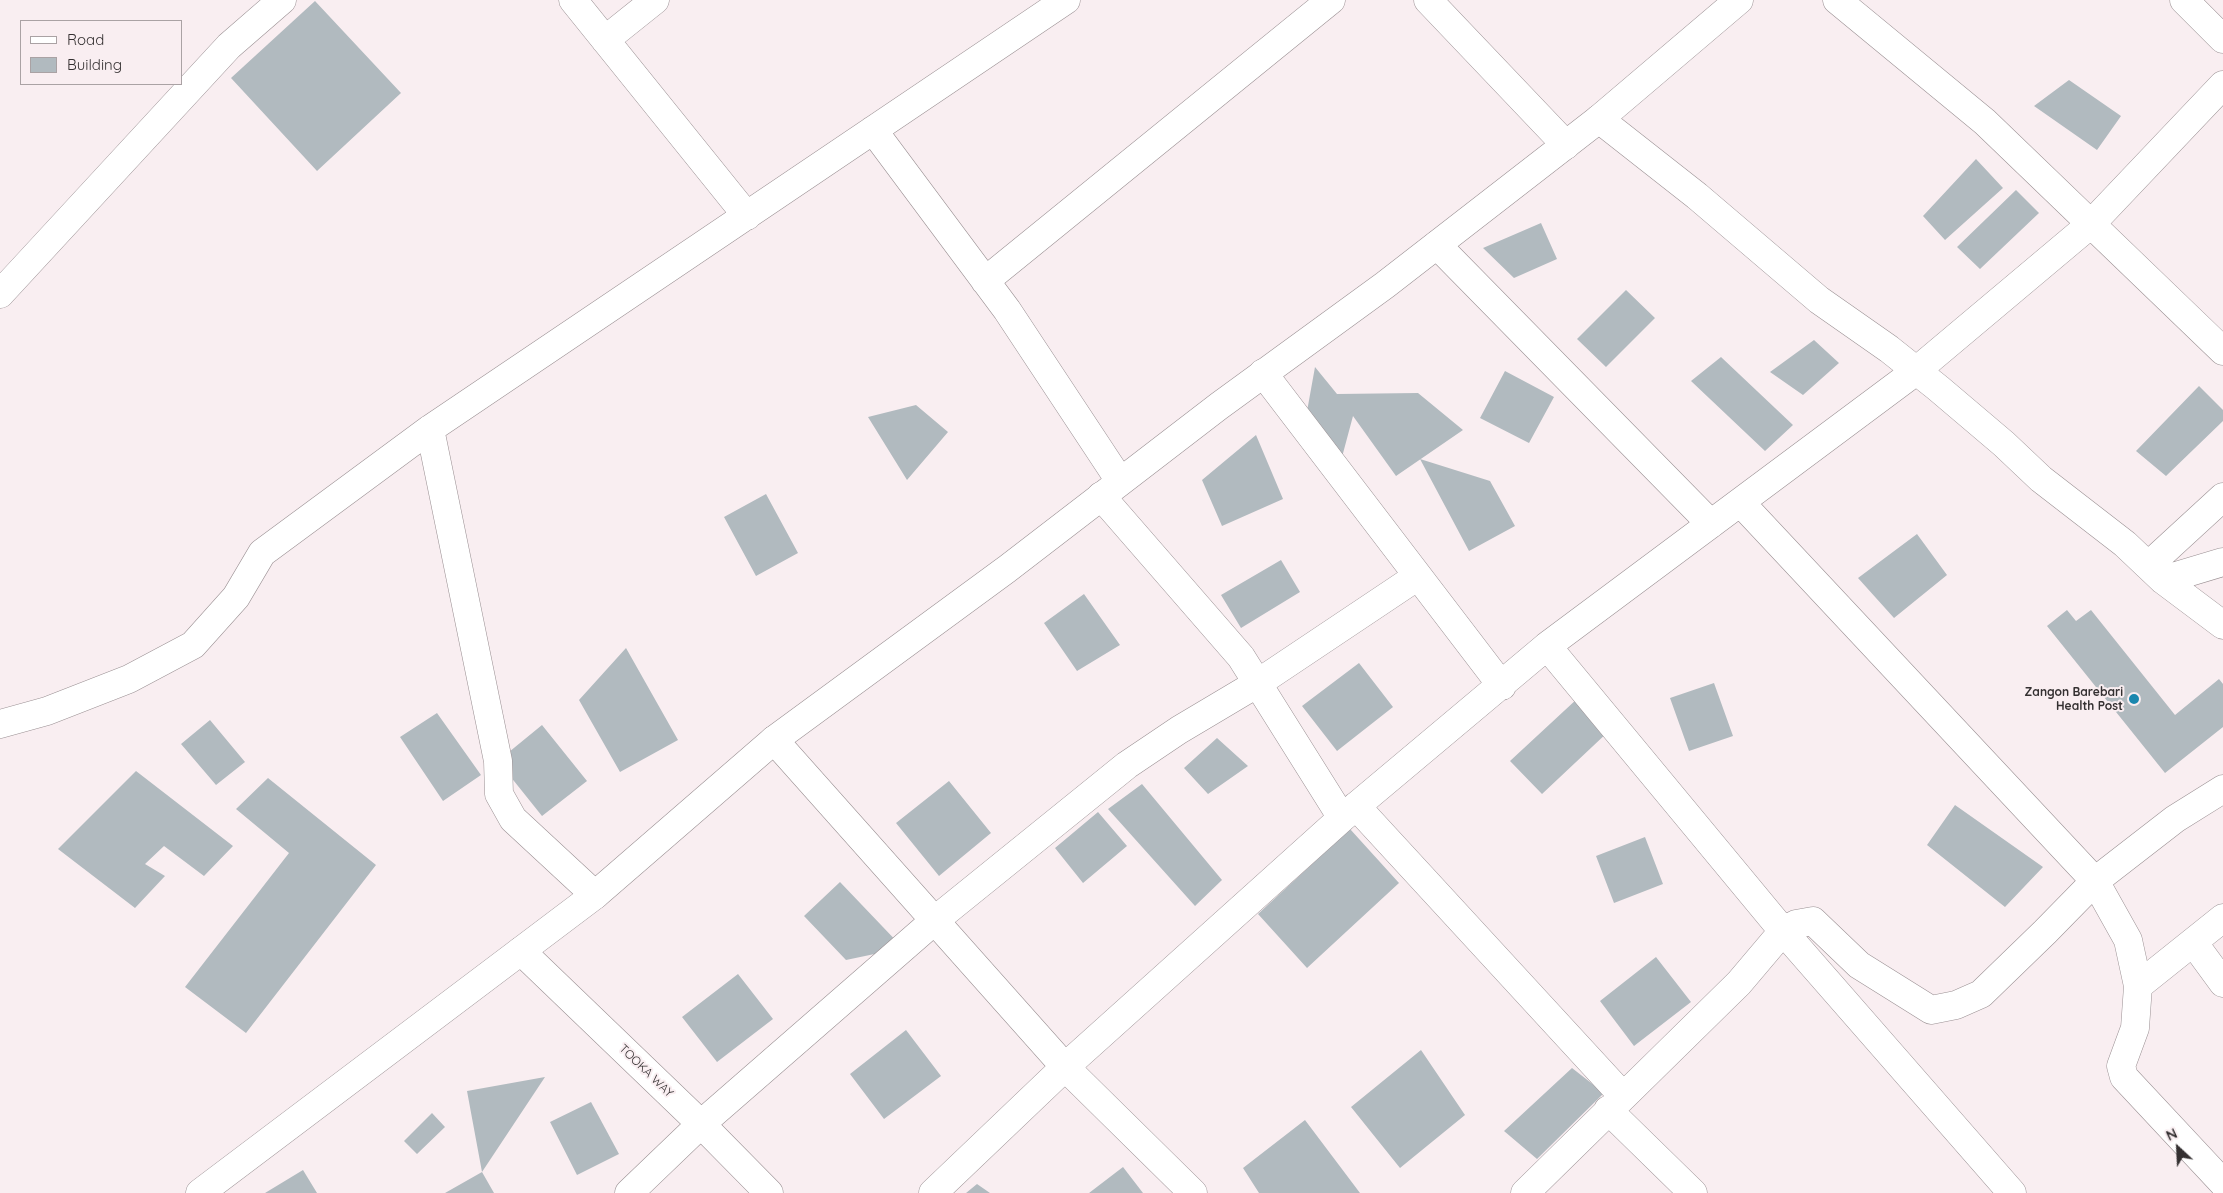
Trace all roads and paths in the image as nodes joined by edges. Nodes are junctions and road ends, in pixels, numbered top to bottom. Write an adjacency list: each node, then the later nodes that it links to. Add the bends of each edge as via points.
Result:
1 (282, 0): 20 (street, via 229,46)
2 (573, 0): 11 (street)
3 (655, 0): 11 (street)
4 (1066, 0): 14 (street)
5 (1332, 0): 19 (street)
6 (1428, 0): 15 (street)
7 (1739, 0): 13 (street)
8 (1837, 0): 17 (street, via 1985,122)
9 (2184, 0): 10 (street)
10 (2223, 39)
11 (605, 40): 16 (street)
12 (2223, 85): 17 (street)
13 (1599, 119): 15 (street); 22 (street, via 1697,196 1819,300)
14 (873, 130): 16 (street); 19 (street)
15 (1566, 145): 18 (street)
16 (747, 216): 24 (street)
17 (2091, 224): 21 (street); 22 (street)
18 (1437, 246): 23 (street); 28 (street)
19 (984, 280): 25 (street, via 1007,310)
20 (0, 294)
21 (2223, 351)
22 (1916, 371): 27 (street); 30 (street, via 2041,479)
23 (1263, 374): 25 (street); 31 (street)
24 (430, 430): 36 (street, via 262,553 236,597 193,645 129,679 47,711); 41 (street, via 498,760 499,794 513,819)
25 (1111, 488): 34 (street); 37 (street)
26 (2223, 497): 30 (street)
27 (1740, 502): 28 (street); 40 (street)
28 (1711, 524): 33 (street)
29 (2223, 562): 30 (street)
30 (2156, 572): 32 (street)
31 (1418, 576): 34 (street); 35 (street)
32 (2223, 625)
33 (1547, 646): 35 (street); 44 (street)
34 (1258, 683): 39 (street); 43 (street, via 1128,765)
35 (1502, 686): 39 (street)
36 (0, 724)
37 (774, 740): 41 (street); 43 (street)
38 (2223, 789): 40 (street, via 2175,819)
39 (1349, 812): 49 (street); 50 (street)
40 (2094, 881): 44 (street, via 1981,994 1956,1005 1931,1010 1859,965 1813,921 1796,924); 48 (street, via 2128,940)
41 (595, 895): 46 (street)
42 (2223, 918): 45 (street)
43 (934, 921): 49 (street); 51 (street)
44 (1783, 931): 50 (street, via 1739,983); 60 (street)
45 (2193, 942): 47 (street); 48 (street)
46 (521, 951): 51 (street, TOOKA WAY); 53 (street)
47 (2223, 983)
48 (2138, 986): 52 (street, via 2135,1028 2121,1066 2124,1078)
49 (1065, 1067): 56 (street); 57 (street)
50 (1616, 1103): 58 (street); 59 (street)
51 (701, 1124): 54 (street); 55 (street, TOOKA WAY)
52 (2223, 1183)
53 (200, 1193)
54 (629, 1193)
55 (769, 1193)
56 (933, 1193)
57 (1193, 1193)
58 (1525, 1193)
59 (1693, 1193)
60 (2012, 1193)

